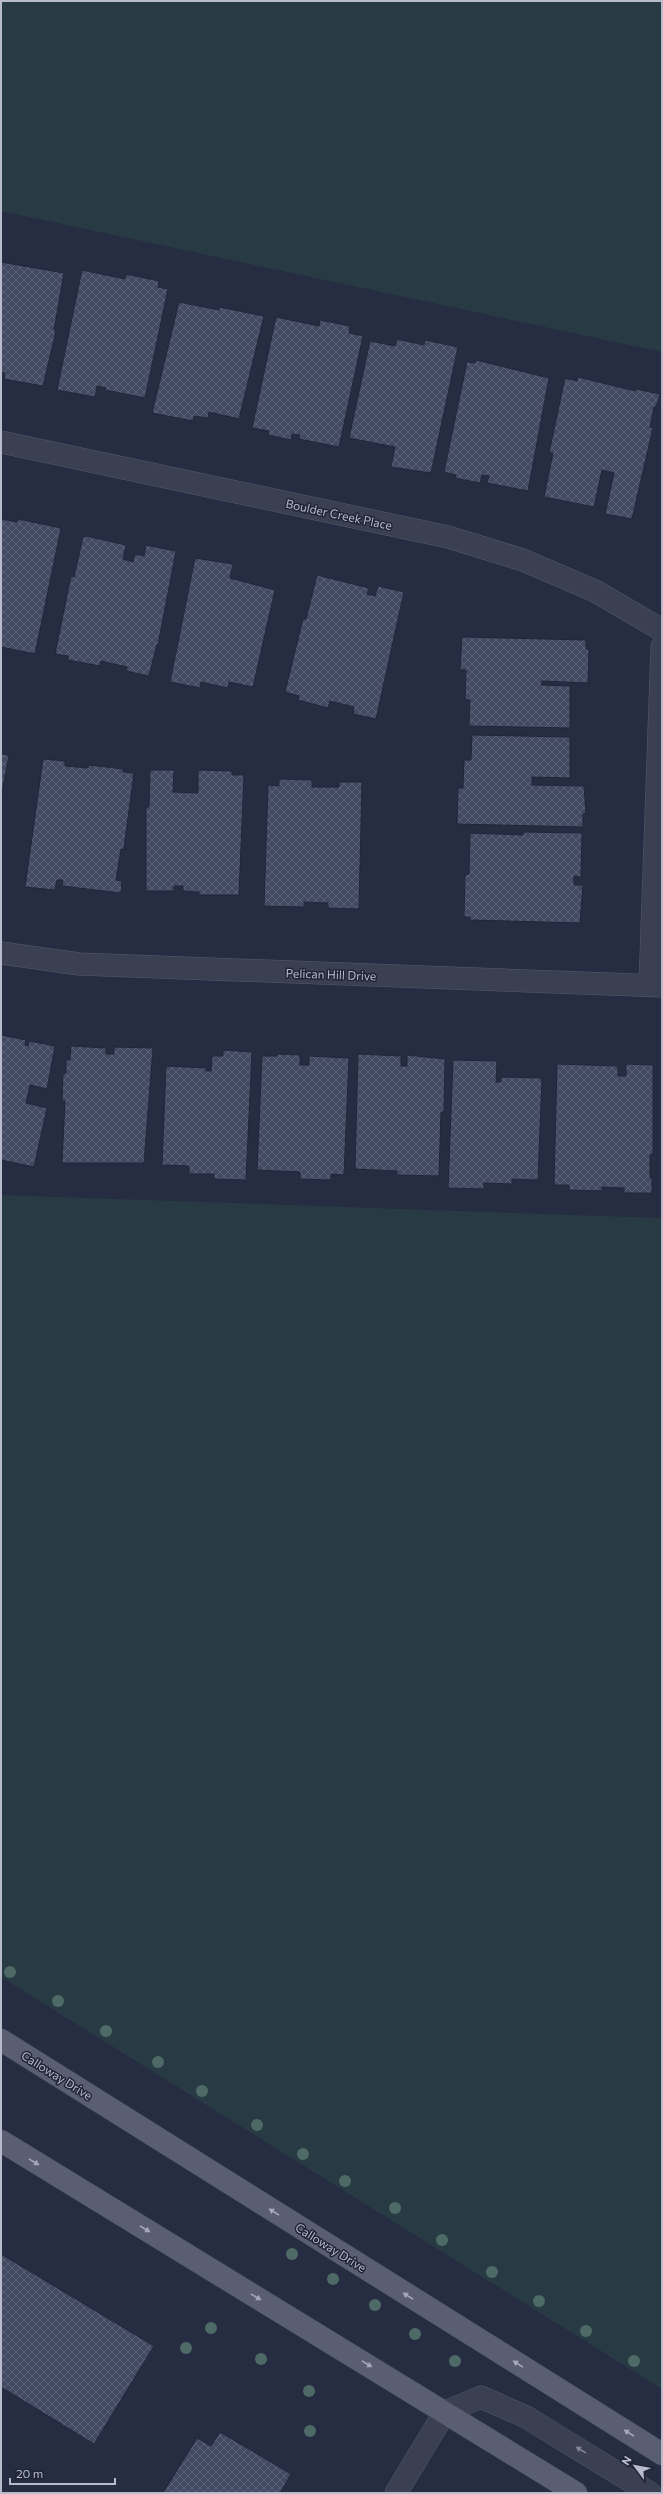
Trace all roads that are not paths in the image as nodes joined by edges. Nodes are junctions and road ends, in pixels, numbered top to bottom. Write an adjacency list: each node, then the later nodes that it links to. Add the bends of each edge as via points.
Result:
1 (1, 442): 2 (street, Boulder Creek Place, via 448,536 523,560 574,581)
2 (662, 630)
3 (662, 647): 5 (street)
4 (1, 953): 5 (street, Pelican Hill Drive, via 79,964)
5 (656, 985)
6 (1, 2040): 9 (main road, Calloway Drive, one-way to 6)
7 (1, 2141): 8 (main road, one-way to 8)
8 (445, 2412): 10 (street); 11 (main road); 12 (street, one-way to 8, via 526,2417 481,2398)
9 (662, 2454)
10 (396, 2493)
11 (576, 2493)
12 (650, 2493)

